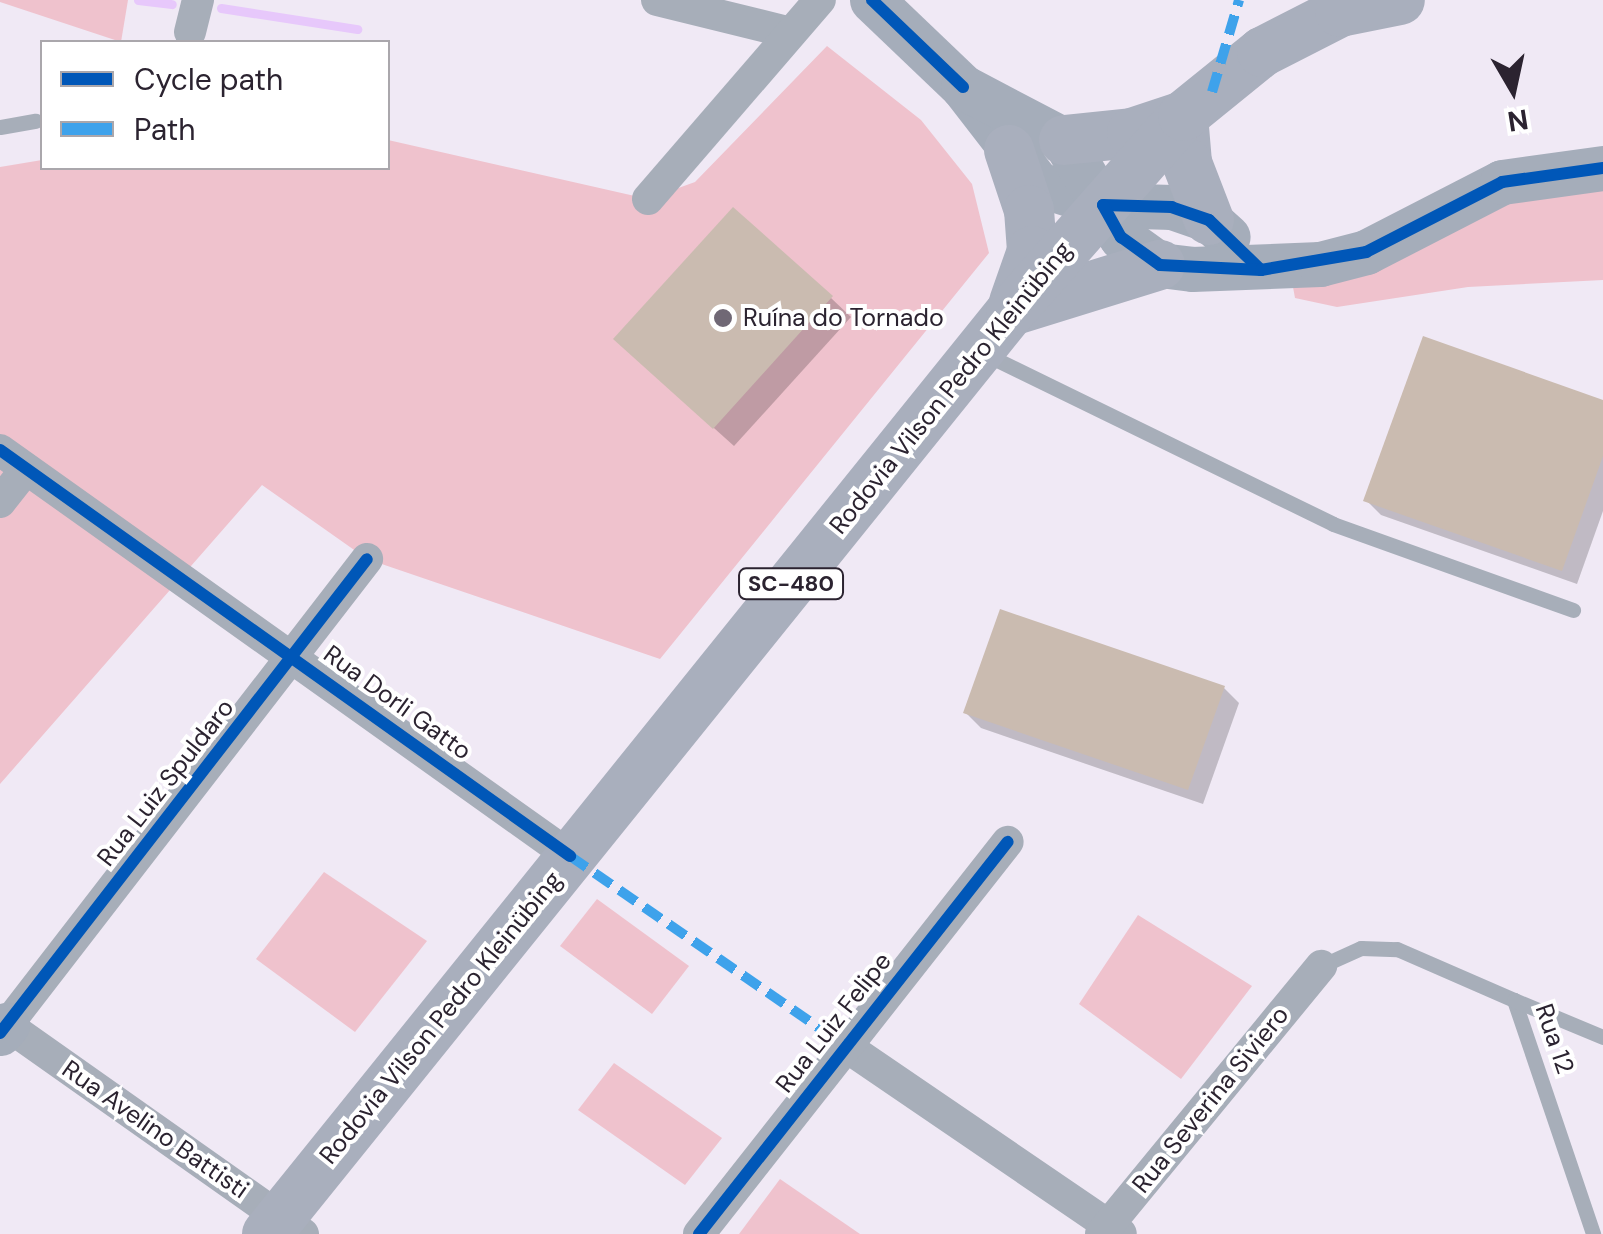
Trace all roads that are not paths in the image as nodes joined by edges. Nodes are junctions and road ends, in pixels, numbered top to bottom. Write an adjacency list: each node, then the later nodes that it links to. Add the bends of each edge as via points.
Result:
1 (198, 0): 6 (street)
2 (657, 0): 7 (street)
3 (820, 0): 7 (street)
4 (872, 0): 8 (street)
5 (1400, 0): 9 (main road, Rodovia Vilson Pedro Kleinübing / SC-480, via 1340,12 1262,52)
6 (190, 32)
7 (788, 32): 15 (street)
8 (963, 87): 12 (street); 13 (street)
9 (1183, 116): 12 (main road, via 1132,133); 16 (main road, Rodovia Vilson Pedro Kleinübing / SC-480); 17 (main road, via 1187,164)
10 (34, 121): 11 (lane)
11 (0, 127)
12 (1064, 140): 16 (street)
13 (1008, 150): 16 (street, via 1038,184); 20 (main road, via 1029,210 1032,251)
14 (1603, 168): 19 (street, via 1502,182 1366,252)
15 (648, 199)
16 (1103, 205): 17 (street, via 1172,207); 18 (street, via 1121,237); 20 (main road, Rodovia Vilson Pedro Kleinübing / SC-480)
17 (1209, 220): 19 (street)
18 (1160, 265): 19 (street); 20 (main road)
19 (1261, 270)
20 (1011, 311): 21 (main road, Rodovia Vilson Pedro Kleinübing / SC-480)
21 (979, 351): 25 (lane, via 1333,524); 28 (main road, Rodovia Vilson Pedro Kleinübing / SC-480)
22 (13, 460): 23 (street); 26 (street, Rua Dorli Gatto)
23 (0, 502)
24 (367, 559): 26 (street, Rua Luiz Spuldaro)
25 (1574, 610)
26 (294, 656): 28 (street, Rua Dorli Gatto); 31 (street, Rua Luiz Spuldaro)
27 (1006, 842): 33 (street, Rua Luiz Felipe)
28 (570, 856): 34 (main road, Rodovia Vilson Pedro Kleinübing / SC-480)
29 (1321, 966): 30 (lane, Rua 12, via 1361,948 1397,950); 35 (street, Rua Severina Siviero)
30 (1514, 1000): 32 (lane); 37 (lane, Rua 12)
31 (3, 1029): 34 (street, Rua Avelino Battisti)
32 (1603, 1037)
33 (844, 1045): 35 (street); 36 (street, Rua Luiz Felipe)
34 (283, 1229)
35 (1110, 1231)
36 (699, 1234)
37 (1593, 1234)

